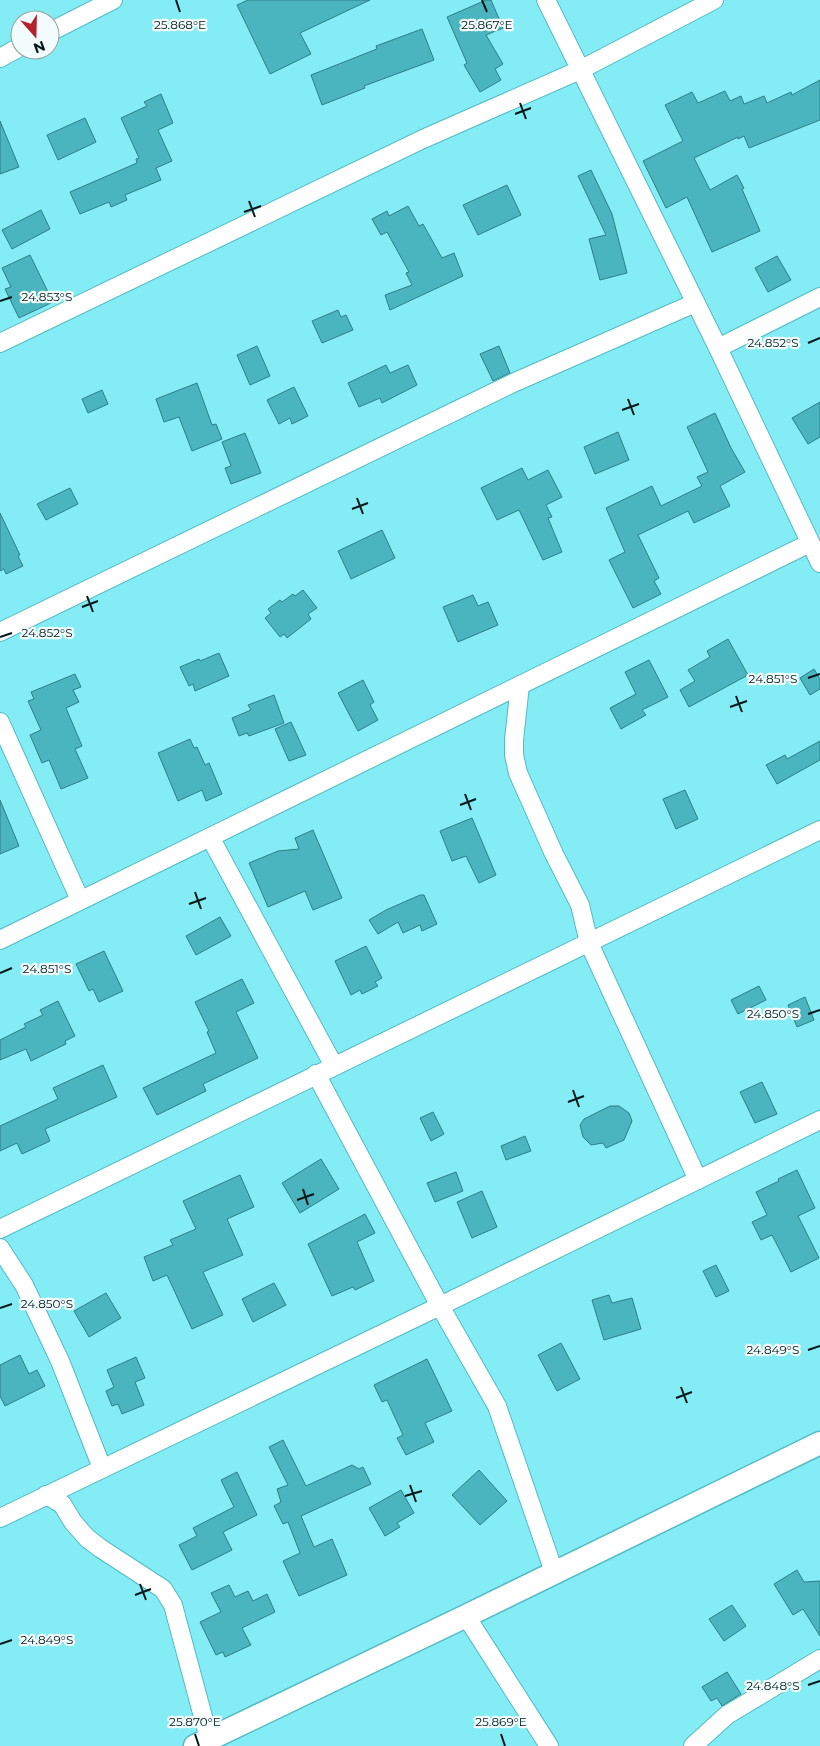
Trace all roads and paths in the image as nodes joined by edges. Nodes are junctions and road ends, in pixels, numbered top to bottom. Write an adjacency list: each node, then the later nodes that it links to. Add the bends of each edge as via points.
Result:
1 (113, 0): 4 (street)
2 (546, 0): 5 (street)
3 (714, 0): 5 (street)
4 (60, 27)
5 (580, 70): 7 (street); 8 (street, via 423,139)
6 (820, 297): 9 (street)
7 (695, 302): 9 (street); 12 (street, via 513,383)
8 (0, 342)
9 (718, 348): 10 (street)
10 (810, 543): 11 (street); 13 (street)
11 (820, 564)
12 (0, 632)
13 (520, 685): 16 (street); 19 (street, via 514,740 518,773 580,905)
14 (0, 722): 17 (street)
15 (820, 830): 19 (street)
16 (210, 837): 17 (street); 20 (street)
17 (80, 900): 18 (street)
18 (0, 940)
19 (589, 943): 20 (street); 23 (street)
20 (334, 1066): 21 (street)
21 (316, 1074): 24 (street); 26 (street)
22 (820, 1120): 23 (street)
23 (698, 1180): 26 (street)
24 (0, 1228)
25 (0, 1248): 28 (street, via 24,1285 60,1361)
26 (440, 1306): 28 (street); 31 (street, via 497,1406)
27 (820, 1443): 31 (street)
28 (102, 1468): 29 (street)
29 (46, 1495): 30 (street); 34 (street, via 62,1504 87,1538 163,1588 173,1605)
30 (0, 1518)
31 (554, 1572): 32 (street)
32 (466, 1616): 34 (street); 35 (street)
33 (820, 1659): 36 (street, via 727,1715)
34 (202, 1743)
35 (549, 1746)
36 (694, 1746)

